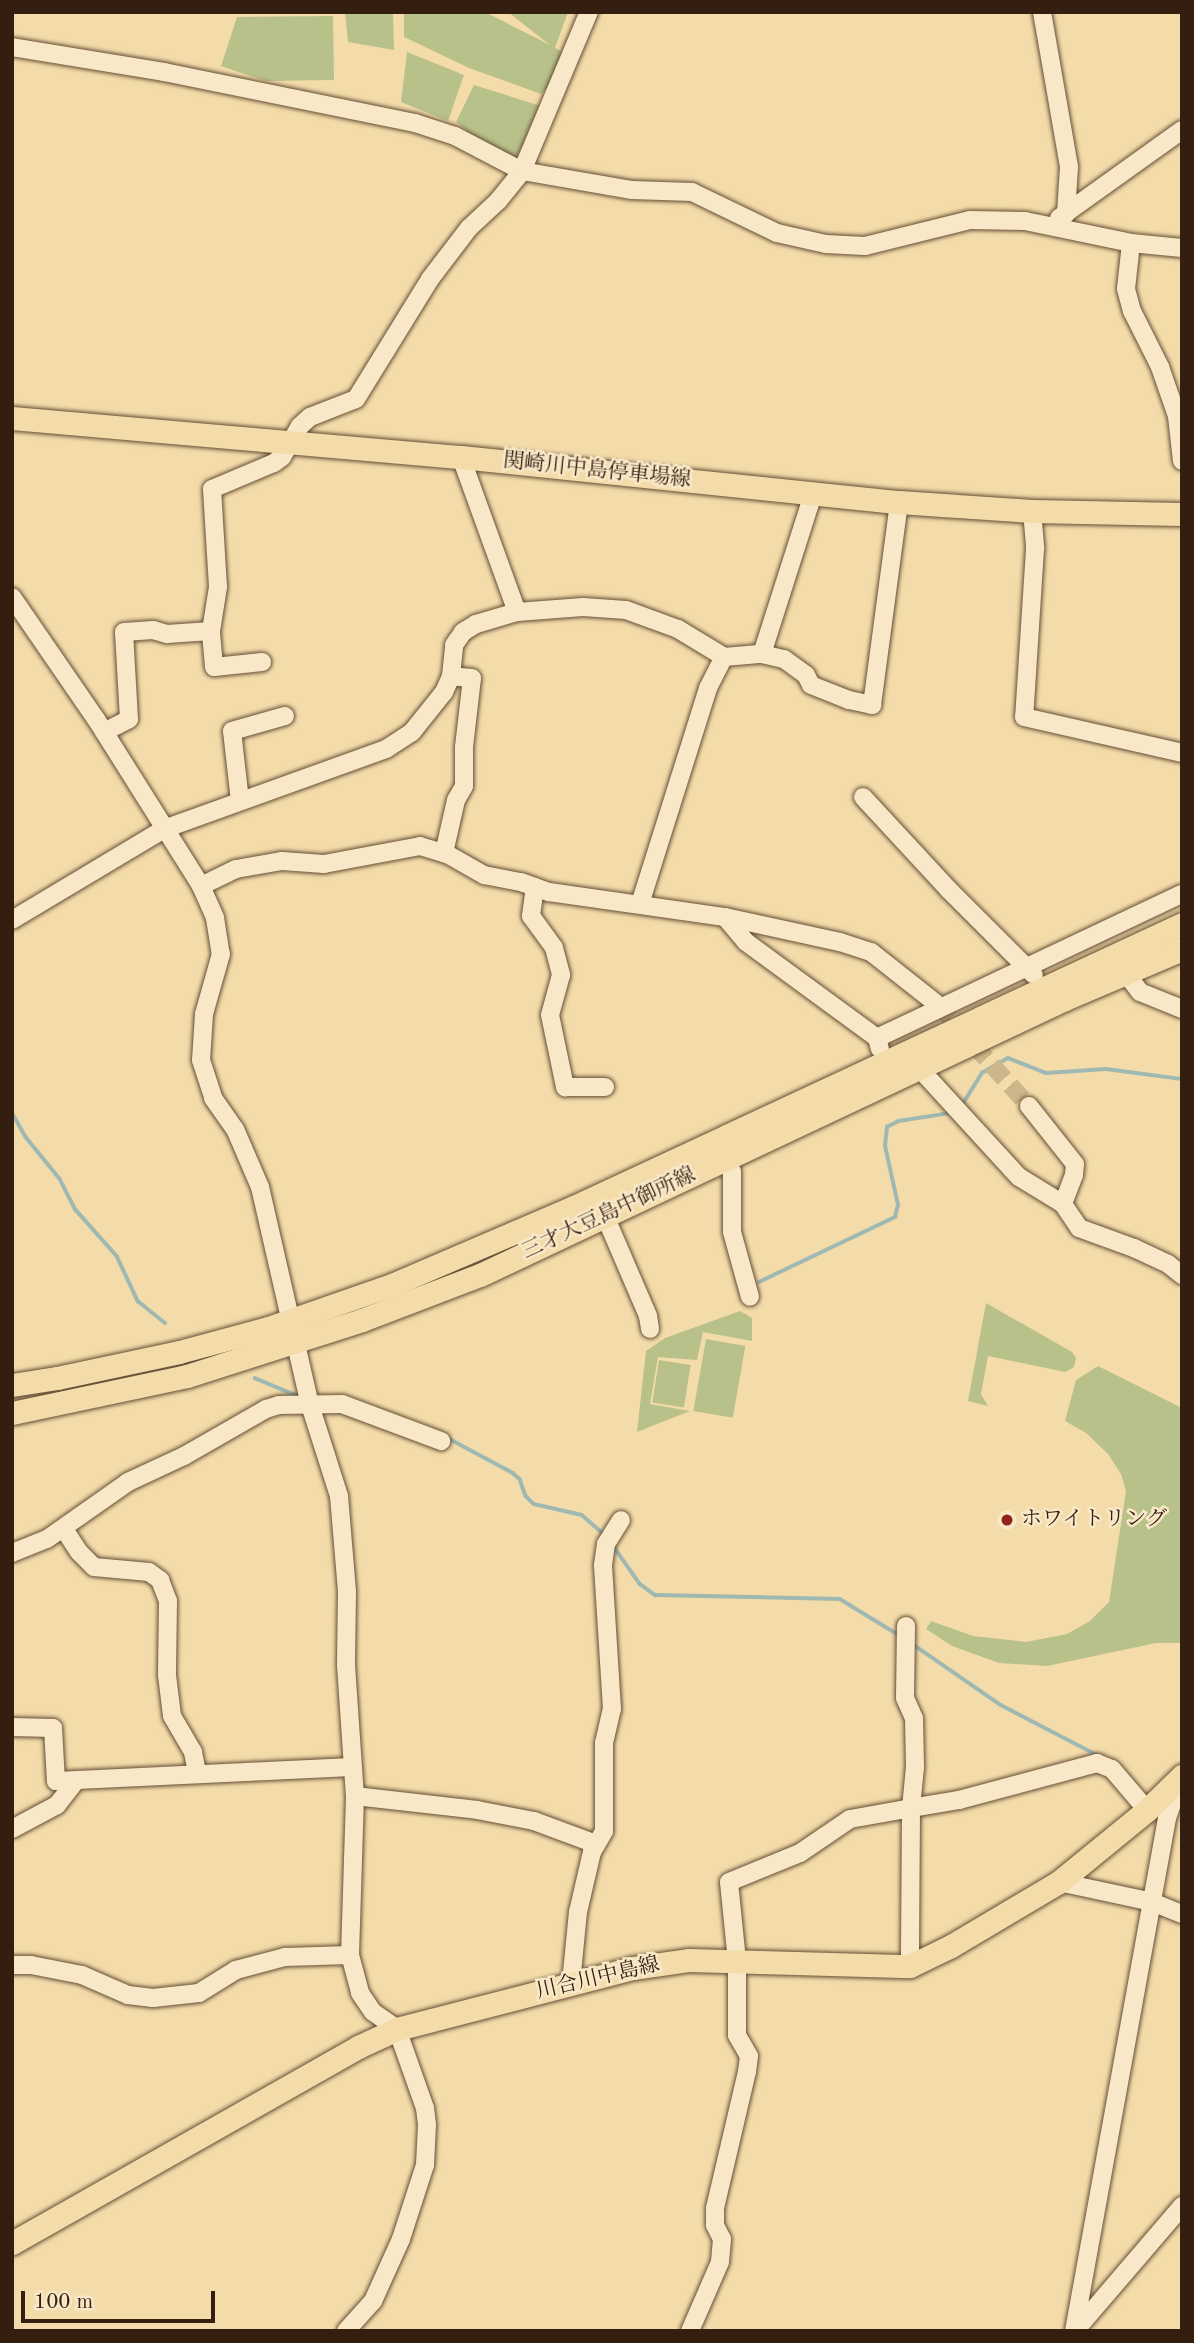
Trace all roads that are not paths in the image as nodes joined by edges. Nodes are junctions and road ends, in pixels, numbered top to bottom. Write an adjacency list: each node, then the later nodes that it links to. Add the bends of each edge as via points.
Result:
1 (589, 12): 5 (street)
2 (1042, 12): 6 (street, via 1069,167)
3 (12, 47): 5 (street, via 164,72 415,123 455,136)
4 (1182, 131): 6 (street)
5 (522, 171): 7 (street, via 632,190 692,192 777,233 826,244 865,246 970,220 1025,221); 11 (street, via 430,279 356,399 310,417)
6 (1066, 214): 7 (street)
7 (1044, 227): 8 (street)
8 (1131, 243): 9 (street); 13 (street, via 1126,289 1177,416)
9 (1182, 248)
10 (12, 418): 11 (main road, 関崎川中島停車場線)
11 (291, 443): 12 (main road, 関崎川中島停車場線); 20 (street, via 274,463 212,489 218,587)
12 (461, 457): 14 (main road, 関崎川中島停車場線); 19 (street)
13 (1182, 461)
14 (813, 494): 15 (main road, 関崎川中島停車場線); 21 (street)
15 (899, 502): 16 (main road, 関崎川中島停車場線); 21 (street, via 872,705 811,685 806,675 784,659)
16 (1032, 511): 17 (main road, 関崎川中島停車場線); 27 (street, via 1035,549 1024,717)
17 (1182, 513)
18 (12, 597): 26 (street)
19 (517, 612): 22 (street, via 583,607 626,610 678,629); 24 (street, via 463,632 453,645)
20 (211, 631): 23 (street, via 214,667); 26 (street, via 124,632 129,719)
21 (762, 654): 22 (street)
22 (724, 657): 35 (street, via 708,688)
23 (262, 662)
24 (451, 676): 29 (street, via 412,732 386,750); 31 (street, via 472,678 464,786 456,800)
25 (285, 716): 29 (street, via 232,731)
26 (104, 732): 30 (street)
27 (1182, 753)
28 (863, 797): 41 (street)
29 (240, 801): 30 (street)
30 (164, 829): 32 (street); 37 (street)
31 (444, 853): 32 (street, via 420,846 324,864 282,862 236,869); 33 (street, via 484,875)
32 (201, 886): 55 (street, via 215,918 221,954 205,1014 201,1060 213,1097 235,1129 260,1187)
33 (535, 887): 35 (street); 47 (street, via 531,916 554,948 561,975 550,1015 565,1087)
34 (1182, 894): 41 (street)
35 (640, 904): 36 (street)
36 (725, 917): 42 (street, via 871,952); 44 (street, via 746,942)
37 (12, 920)
38 (1182, 923): 41 (main road, 三才大豆島中御所線)
39 (1182, 949): 40 (main road, 三才大豆島中御所線)
40 (1125, 971): 43 (street, via 1140,992); 46 (main road, 三才大豆島中御所線)
41 (1036, 978): 44 (street); 45 (main road, 三才大豆島中御所線)
42 (938, 1005)
43 (1182, 1009)
44 (877, 1038): 45 (street)
45 (884, 1062): 55 (main road, 三才大豆島中御所線, via 574,1207)
46 (919, 1068): 49 (main road, 三才大豆島中御所線); 50 (street, via 1019,1177)
47 (605, 1087)
48 (1030, 1106): 50 (street, via 1075,1164)
49 (726, 1160): 51 (main road, 三才大豆島中御所線); 53 (street, via 732,1172 732,1232)
50 (1063, 1204): 52 (street, via 1079,1228 1145,1253)
51 (605, 1216): 54 (street); 55 (main road, 三才大豆島中御所線, via 480,1275 362,1320)
52 (1182, 1275)
53 (750, 1297)
54 (650, 1329)
55 (293, 1330): 56 (main road, 三才大豆島中御所線); 57 (street); 58 (main road, 三才大豆島中御所線, via 274,1350 187,1376)
56 (12, 1385)
57 (310, 1405): 59 (street, via 342,1404); 60 (street, via 266,1409 223,1436 128,1482); 65 (street, via 339,1496)
58 (12, 1413)
59 (441, 1441)
60 (64, 1529): 62 (street); 66 (street, via 94,1567 149,1572 160,1580 168,1601 167,1675 172,1716 193,1752)
61 (613, 1533): 73 (street, via 603,1565 612,1709 604,1743 604,1831)
62 (12, 1553)
63 (906, 1634): 70 (street, via 905,1698 914,1718)
64 (12, 1727): 68 (street, via 53,1728 56,1781)
65 (352, 1767): 66 (street); 69 (street)
66 (197, 1773): 68 (street)
67 (1182, 1775): 71 (main road)
68 (76, 1781): 72 (street, via 57,1805)
69 (355, 1796): 73 (street, via 534,1821); 77 (street)
70 (911, 1808): 71 (street, via 959,1800 1097,1763 1112,1769); 78 (street, via 850,1819 800,1853 729,1882); 80 (street)
71 (1165, 1817): 74 (main road); 75 (street)
72 (12, 1829)
73 (596, 1844): 81 (street, via 578,1912)
74 (1059, 1882): 75 (street); 80 (main road)
75 (1152, 1902): 76 (street); 87 (street)
76 (1182, 1914)
77 (350, 1955): 79 (street, via 285,1957 236,1970 199,1993 153,1998 128,1995 82,1975); 82 (street, via 360,1993 373,2012)
78 (737, 1961): 80 (main road, 川合川中島線); 81 (main road, 川合川中島線, via 678,1962); 86 (street, via 737,2035 749,2056 747,2072 715,2208 715,2225 722,2239 720,2262)
79 (12, 1965)
80 (910, 1966)
81 (571, 1983): 82 (main road, 川合川中島線)
82 (397, 2029): 84 (main road, 川合川中島線); 85 (street, via 425,2108 425,2165 401,2239 373,2301)
83 (1182, 2206): 87 (street)
84 (12, 2242)
85 (346, 2331)
86 (690, 2331)
87 (1075, 2331)

